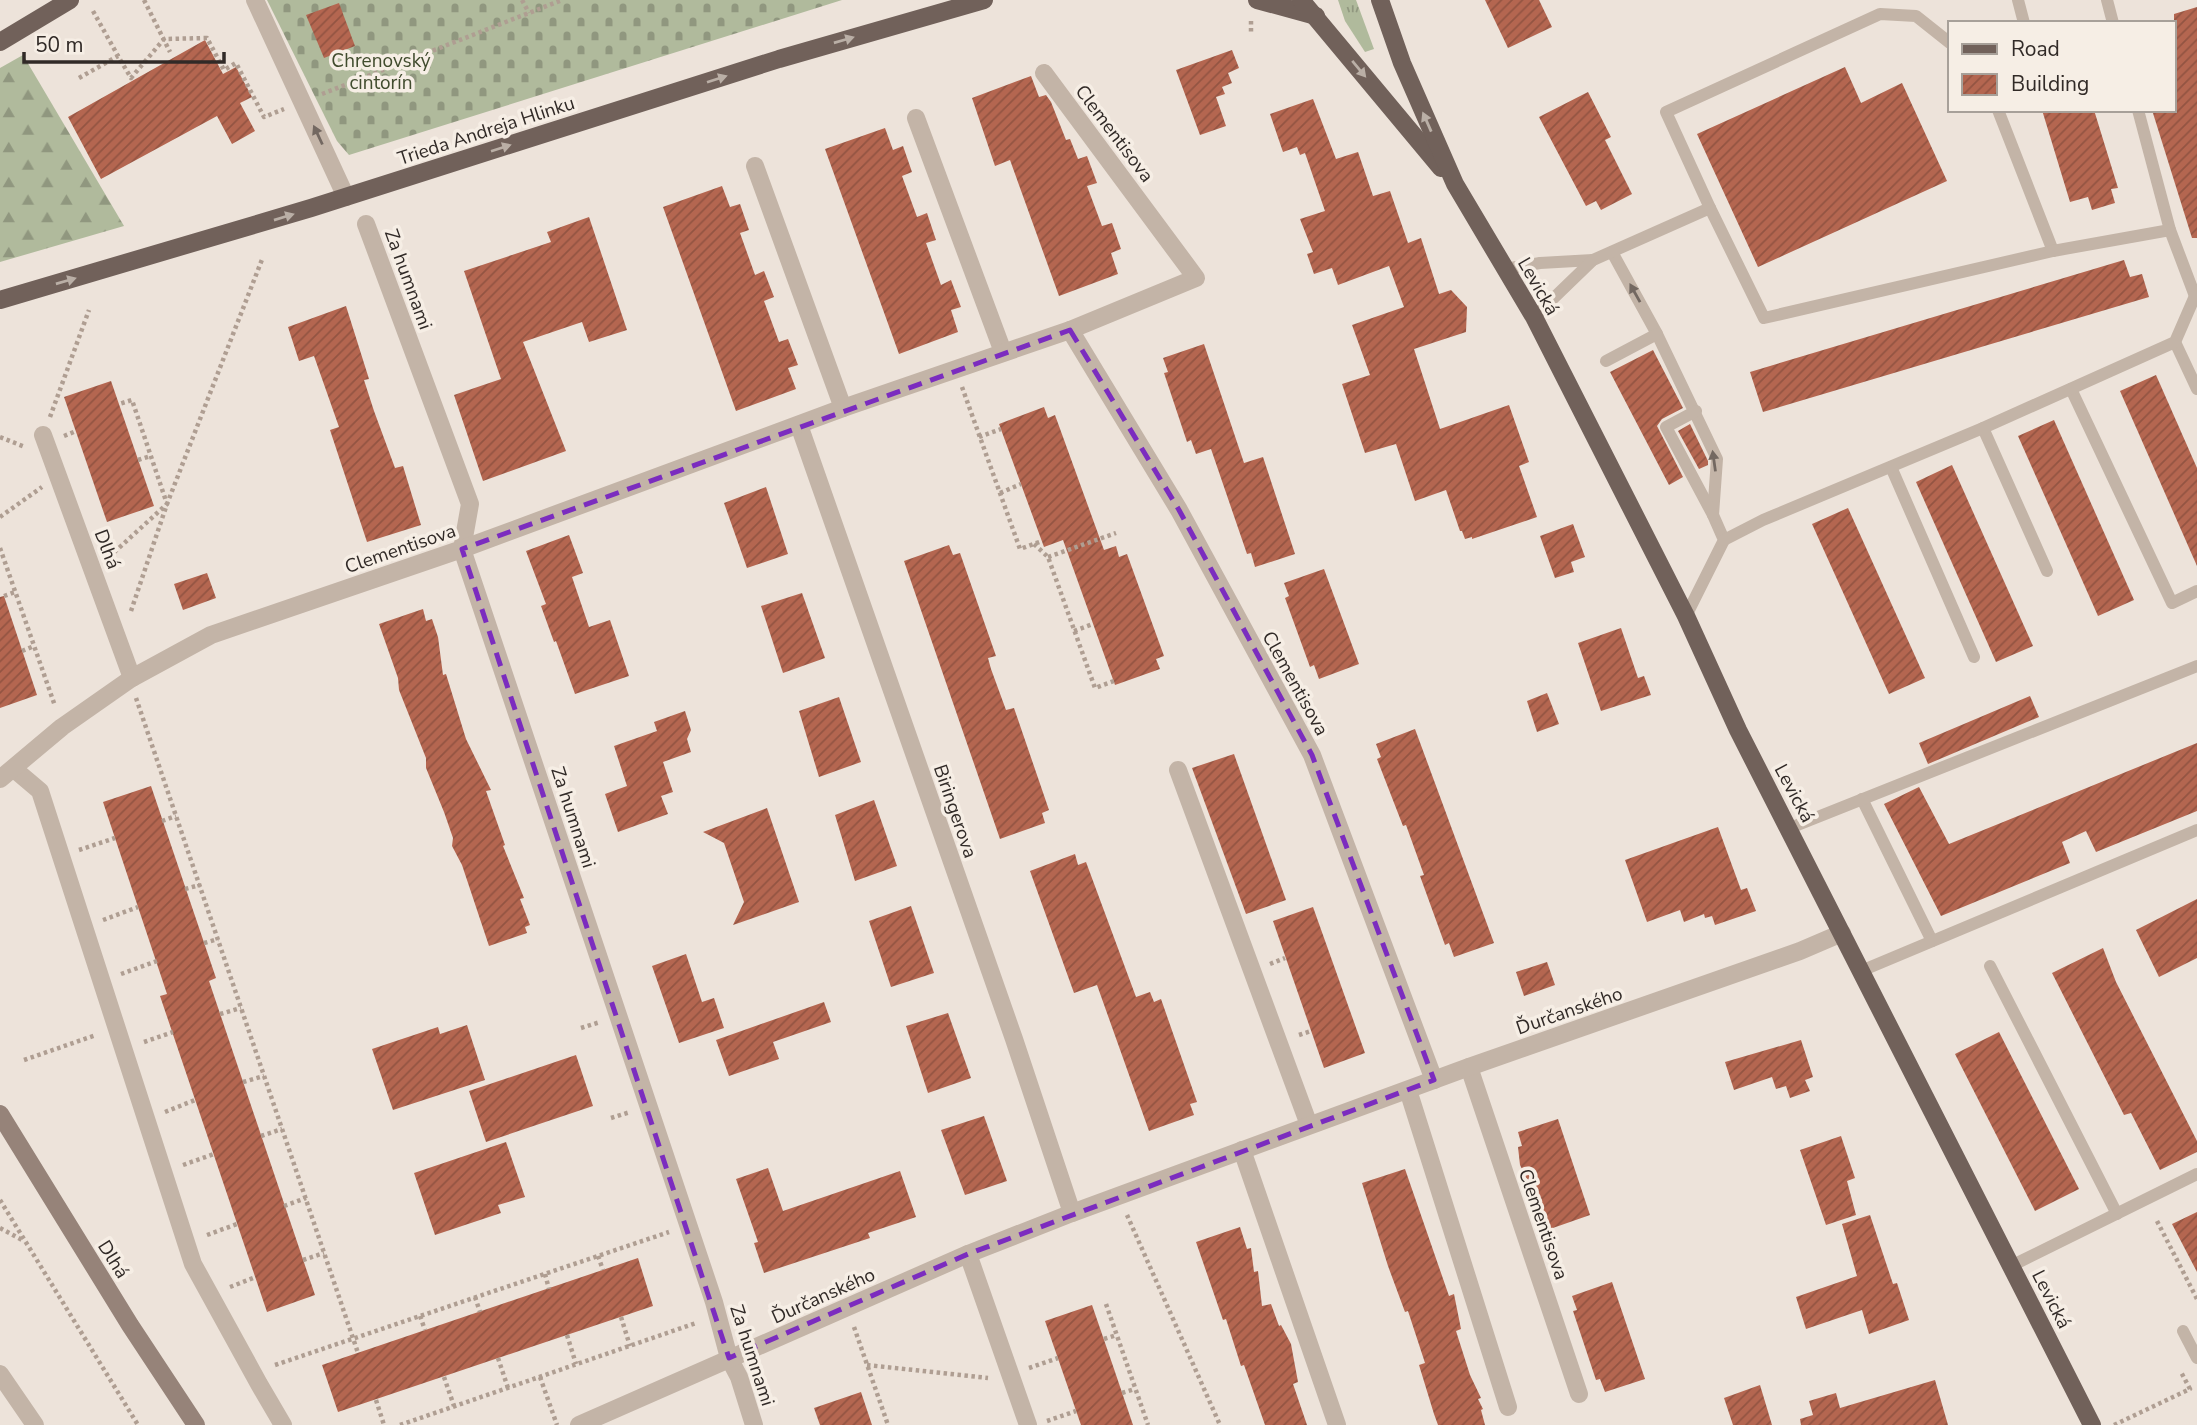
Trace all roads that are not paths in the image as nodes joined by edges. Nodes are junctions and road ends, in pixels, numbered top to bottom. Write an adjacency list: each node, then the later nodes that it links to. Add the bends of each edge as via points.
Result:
1 (70, 0): 12 (main road)
2 (255, 0): 20 (street, one-way to 2)
3 (984, 0): 20 (main road, Trieda Andreja Hlinku, one-way to 3, via 765,63)
4 (1257, 0): 9 (main road)
5 (1301, 0): 9 (main road, Levická)
6 (1380, 0): 19 (main road, Levická, one-way to 6)
7 (2018, 0): 10 (lane)
8 (2107, 0): 11 (lane)
9 (1316, 8): 19 (main road, Levická, one-way to 19)
10 (2023, 21)
11 (2112, 21)
12 (0, 41)
13 (1948, 41): 21 (lane, via 1916,16 1880,14 1666,112)
14 (1044, 73): 31 (street, Clementisova, via 1196,278)
15 (1999, 112): 24 (lane)
16 (2139, 112): 23 (lane)
17 (916, 118): 34 (street)
18 (755, 166): 38 (street)
19 (1455, 184): 27 (main road, Levická)
20 (346, 197): 29 (main road, Trieda Andreja Hlinku, one-way to 20)
21 (1710, 208): 24 (lane, via 1765,318); 25 (lane)
22 (366, 224): 46 (street, Za humnami, via 470,504)
23 (2170, 230): 24 (lane); 28 (lane)
24 (2053, 251)
25 (1612, 252): 26 (lane); 32 (lane, one-way to 25)
26 (1593, 260): 27 (lane); 30 (lane)
27 (1506, 269): 30 (main road, Levická)
28 (2196, 296): 33 (lane)
29 (0, 300)
30 (1534, 317): 49 (main road, Levická)
31 (1070, 330): 34 (street, Clementisova); 63 (street, Clementisova, via 1178,510 1312,755)
32 (1657, 334): 35 (lane); 39 (lane)
33 (2175, 342): 36 (lane); 37 (lane)
34 (1003, 352): 38 (street, Clementisova)
35 (1606, 361)
36 (2071, 389): 41 (lane); 48 (lane, via 2172,603)
37 (2197, 389)
38 (843, 408): 40 (street, Clementisova)
39 (1696, 411): 44 (lane, one-way to 39, via 1717,459); 44 (lane, via 1666,427)
40 (799, 425): 46 (street, Clementisova); 69 (street, Biringerova)
41 (1983, 429): 43 (lane); 47 (lane)
42 (43, 435): 52 (street, Dlhá)
43 (1891, 467): 45 (lane); 50 (lane)
44 (1713, 515): 45 (lane)
45 (1724, 540): 49 (lane)
46 (462, 549): 52 (street, Clementisova, via 211,635); 74 (street, Za humnami)
47 (2047, 571)
48 (2197, 591)
49 (1686, 616): 56 (main road, Levická, via 1738,730)
50 (1974, 657)
51 (2197, 666): 55 (lane)
52 (132, 678): 54 (street, Clementisova, via 62,727)
53 (1178, 771): 66 (street)
54 (7, 774): 81 (street, via 40,791 193,1264)
55 (1862, 799): 56 (lane); 59 (lane)
56 (1790, 828): 58 (main road, Levická)
57 (2197, 830): 59 (lane)
58 (1842, 933): 61 (main road, Levická); 62 (street, Ďurčanského)
59 (1932, 941): 61 (lane)
60 (1990, 966): 70 (lane)
61 (1861, 971): 72 (main road, Levická)
62 (1469, 1067): 63 (street, Ďurčanského); 77 (street, Clementisova)
63 (1434, 1080): 64 (street, Ďurčanského)
64 (1408, 1090): 66 (street, Ďurčanského); 78 (street)
65 (0, 1114): 80 (street, Dlhá)
66 (1309, 1125): 67 (street, Ďurčanského)
67 (1242, 1150): 69 (street, Ďurčanského); 85 (street)
68 (2197, 1174): 70 (lane)
69 (1072, 1213): 71 (street, Ďurčanského)
70 (2117, 1213): 72 (lane)
71 (968, 1254): 74 (street, Ďurčanského); 84 (street)
72 (2011, 1266): 86 (main road, Levická)
73 (2183, 1331): 75 (lane)
74 (729, 1358): 82 (street, Ďurčanského); 83 (street, Za humnami)
75 (2197, 1358)
76 (0, 1374): 79 (street)
77 (1579, 1394)
78 (1508, 1407)
79 (35, 1425)
80 (196, 1425)
81 (284, 1425)
82 (579, 1425)
83 (754, 1425)
84 (1028, 1425)
85 (1336, 1425)
86 (2092, 1425)

